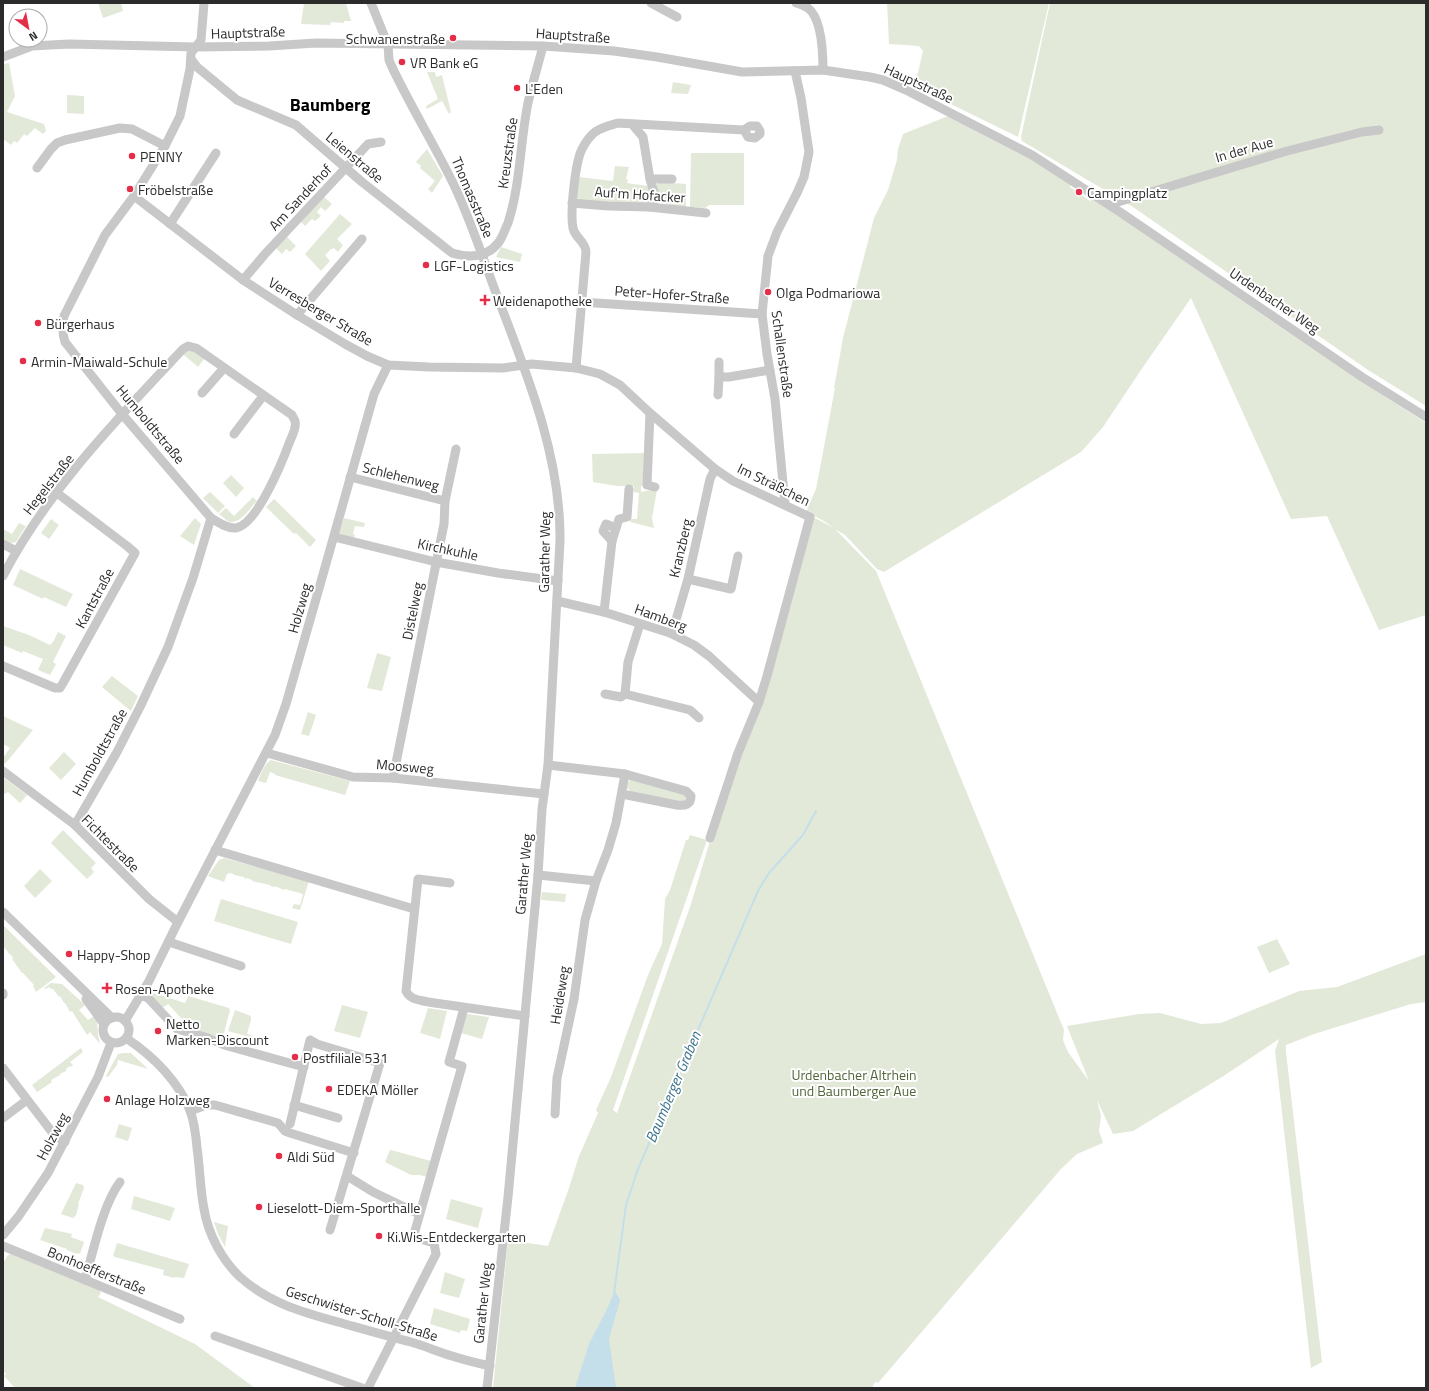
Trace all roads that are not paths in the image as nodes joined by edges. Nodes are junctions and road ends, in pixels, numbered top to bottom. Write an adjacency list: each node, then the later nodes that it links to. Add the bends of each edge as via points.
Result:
1 (204, 3): 8 (street, Humboldtstraße, via 201,40)
2 (371, 3): 6 (street)
3 (651, 3): 5 (street)
4 (796, 3): 11 (street, via 808,8 817,22)
5 (677, 17)
6 (388, 45): 7 (street, Hauptstraße); 8 (street, Hauptstraße, via 316,43); 35 (street, Thomasstraße, via 392,67 454,185)
7 (543, 46): 12 (street, Hauptstraße, via 636,54 742,72); 35 (street, Kreuzstraße, via 527,108 513,205 498,243)
8 (196, 47): 9 (street, Hauptstraße, via 53,44 32,46); 10 (street, Humboldtstraße, via 191,53)
9 (3, 57)
10 (191, 59): 19 (street, Humboldtstraße, via 180,116); 22 (street, Leienstraße, via 237,100 296,125)
11 (823, 70): 12 (street, Hauptstraße); 29 (street, Hauptstraße, via 883,80 906,90 1032,155)
12 (795, 71): 38 (street, Schallenstraße, via 809,152 798,193 777,232 768,256)
13 (632, 124): 14 (street); 17 (street); 28 (street, via 618,123 607,126 588,140 582,149)
14 (649, 125): 15 (street); 17 (street)
15 (744, 130)
16 (1378, 130): 27 (street, In der Aue, via 1345,135 1287,151)
17 (643, 137): 23 (street)
18 (381, 142): 22 (street, Am Sanderhof, via 368,144)
19 (164, 146): 21 (street, via 132,129 120,128 57,143); 25 (street, Humboldtstraße)
20 (216, 153): 33 (street)
21 (37, 168)
22 (346, 168): 35 (street, Leienstraße, via 452,253 464,257); 36 (street, Am Sanderhof)
23 (650, 179): 24 (street); 26 (street)
24 (672, 179)
25 (134, 196): 33 (street, Verresberger Straße); 50 (street, Humboldtstraße, via 105,235 64,316 62,325 65,342)
26 (656, 199): 30 (street); 31 (street)
27 (1118, 202)
28 (572, 203): 30 (street, Auf'm Hofacker); 37 (street, via 573,229 586,249)
29 (1108, 205): 52 (street, Urdenbacher Weg, via 1362,377)
30 (649, 207): 31 (street, Auf'm Hofacker)
31 (666, 208): 32 (street, Auf'm Hofacker)
32 (706, 213)
33 (170, 224): 36 (street, Verresberger Straße)
34 (362, 239): 39 (street)
35 (482, 254): 42 (street, Thomasstraße)
36 (243, 280): 39 (street, Verresberger Straße)
37 (581, 302): 38 (street, Peter-Hofer-Straße); 44 (street)
38 (762, 314): 45 (street, Schallenstraße)
39 (297, 315): 41 (street, Verresberger Straße, via 344,344)
40 (719, 362): 46 (street)
41 (388, 364): 42 (street, Verresberger Straße, via 503,368); 56 (street, Holzweg, via 374,394)
42 (523, 365): 44 (street, Im Sträßchen); 72 (street, Garather Weg, via 538,408 556,485 560,529)
43 (224, 368): 47 (street); 49 (street); 50 (street, Hegelstraße, via 196,348 188,346)
44 (576, 368): 51 (street, Im Sträßchen, via 600,374 620,385)
45 (770, 370): 46 (street); 57 (street, Schallenstraße)
46 (719, 377): 48 (street)
47 (202, 393)
48 (718, 395)
49 (263, 396): 53 (street); 64 (street, via 292,415 295,421 285,454 264,499 244,524 230,528)
50 (122, 414): 60 (street, Hegelstraße); 64 (street, Humboldtstraße)
51 (650, 414): 55 (street, Im Sträßchen); 58 (street, via 647,486)
52 (1426, 417)
53 (234, 434)
54 (456, 449): 62 (street, Distelweg)
55 (714, 469): 61 (street, Im Sträßchen, via 733,481); 71 (street, Kranzberg)
56 (350, 477): 62 (street, Schlehenweg); 65 (street, Holzweg)
57 (783, 484): 61 (street); 63 (street, Schallenstraße)
58 (655, 487)
59 (629, 489): 74 (street, via 627,517 619,519 612,541)
60 (57, 493): 67 (street, Hegelstraße); 77 (street, Kantstraße, via 134,553 60,688)
61 (767, 496): 63 (street, Im Sträßchen)
62 (445, 501): 69 (street, Distelweg, via 444,524)
63 (785, 504): 80 (street, Im Sträßchen, via 810,517)
64 (211, 518): 89 (street, Humboldtstraße, via 168,647 117,752)
65 (334, 537): 69 (street, Kirchkuhle); 82 (street, Holzweg, via 286,704)
66 (3, 544): 67 (street)
67 (16, 551): 70 (street, Hegelstraße)
68 (738, 556): 71 (street, via 731,589)
69 (436, 562): 72 (street, Kirchkuhle); 86 (street, Distelweg)
70 (3, 576)
71 (688, 579): 76 (street, Kranzberg)
72 (558, 581): 73 (street, Garather Weg)
73 (557, 601): 74 (street, Hamberg); 83 (street, Garather Weg)
74 (604, 612): 75 (street, Hamberg)
75 (640, 624): 76 (street, Hamberg); 79 (street, via 628,662)
76 (670, 633): 80 (street, Hamberg, via 709,656)
77 (3, 666)
78 (605, 694): 79 (street, via 621,697)
79 (625, 694): 81 (street, via 690,710)
80 (759, 702): 90 (street, Im Sträßchen, via 738,752)
81 (700, 718)
82 (267, 753): 86 (street, Moosweg, via 353,777); 91 (street, Holzweg)
83 (548, 765): 85 (street); 87 (street, Garather Weg)
84 (3, 771): 89 (street, Fichtestraße)
85 (625, 774): 88 (street, Heideweg); 88 (street, via 686,791 692,796 689,804 684,806)
86 (393, 778): 87 (street, Moosweg)
87 (544, 794): 92 (street, Garather Weg)
88 (622, 794): 93 (street, Heideweg, via 616,823)
89 (75, 825): 97 (street, Fichtestraße, via 149,900)
90 (710, 838)
91 (215, 850): 95 (street); 97 (street, Holzweg)
92 (538, 875): 93 (street); 103 (street, Garather Weg)
93 (596, 882): 116 (street, Heideweg, via 586,920 569,1028 560,1064)
94 (450, 883): 95 (street, via 418,879)
95 (414, 909): 102 (street, via 406,991 411,998)
96 (3, 912): 100 (street)
97 (178, 922): 98 (street, Holzweg)
98 (169, 942): 99 (street); 101 (street, Holzweg)
99 (241, 966)
100 (76, 983): 104 (street); 106 (street)
101 (141, 994): 105 (street, Holzweg); 108 (street, via 148,998 177,1029)
102 (464, 1008): 103 (street); 124 (street, via 449,1062 462,1066)
103 (525, 1016): 132 (street, Garather Weg)
104 (112, 1018): 105 (street, via 118,1017); 106 (street)
105 (125, 1021): 107 (street, via 129,1031)
106 (104, 1024): 109 (street, via 102,1031)
107 (126, 1038): 109 (street, via 119,1043); 115 (street, Geschwister-Scholl-Straße, via 165,1071 181,1092)
108 (223, 1042): 110 (street); 112 (street)
109 (111, 1043): 120 (street, Holzweg, via 98,1077)
110 (219, 1054)
111 (3, 1068): 113 (street)
112 (304, 1068): 114 (street); 121 (street, via 310,1040 380,1063)
113 (27, 1100): 117 (street); 120 (street, via 55,1136)
114 (294, 1105): 118 (street); 119 (street)
115 (190, 1111): 121 (street, via 206,1105 215,1106 278,1123 290,1133); 131 (street, Geschwister-Scholl-Straße, via 195,1128 207,1223 222,1254 240,1276 264,1295 283,1305)
116 (555, 1114)
117 (3, 1118)
118 (338, 1118)
119 (290, 1124)
120 (65, 1142): 126 (street, Holzweg, via 18,1218)
121 (354, 1153): 122 (street)
122 (347, 1176): 124 (street, via 373,1192); 125 (street)
123 (120, 1182): 128 (street, via 112,1192)
124 (420, 1214): 131 (street, via 417,1238 434,1243 436,1254)
125 (330, 1230)
126 (3, 1235)
127 (3, 1246): 128 (street, Bonhoefferstraße)
128 (86, 1280): 129 (street, Bonhoefferstraße)
129 (180, 1319)
130 (215, 1336): 133 (street)
131 (394, 1338): 132 (street, Geschwister-Scholl-Straße); 134 (street)
132 (490, 1366): 135 (street, Garather Weg)
133 (362, 1388)
134 (368, 1388)
135 (487, 1388)

